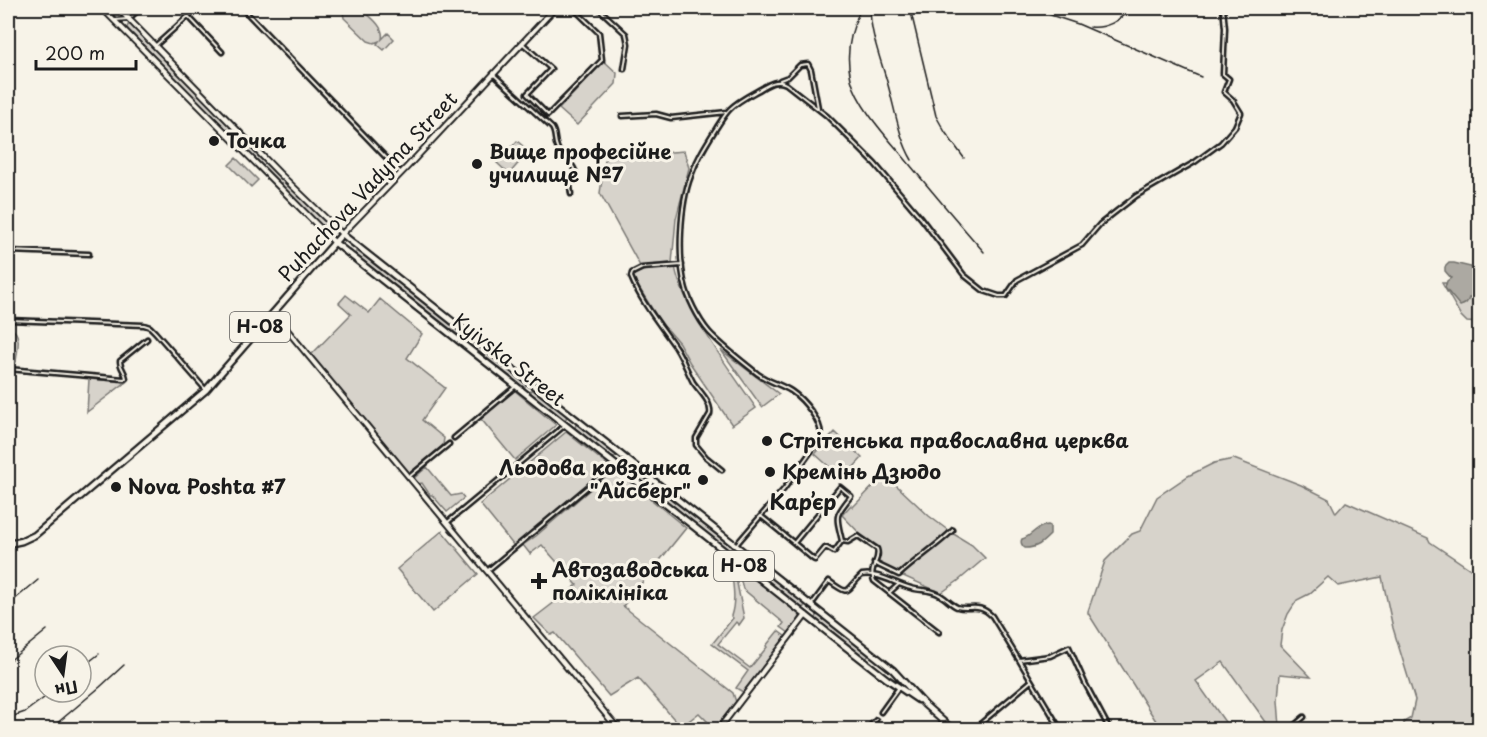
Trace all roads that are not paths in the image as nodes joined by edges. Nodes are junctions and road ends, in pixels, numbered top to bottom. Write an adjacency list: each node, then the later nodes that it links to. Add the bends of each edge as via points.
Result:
1 (102, 8): 13 (street, Kyivska Street)
2 (118, 8): 10 (street, Kyivska Street)
3 (141, 8): 12 (street)
4 (197, 8): 11 (street)
5 (242, 8): 24 (street)
6 (555, 8): 15 (street, Puhachova Vadyma Street)
7 (573, 8): 15 (street, via 599,33 602,60 548,116 527,94 551,69)
8 (598, 8): 18 (street, via 626,34)
9 (1223, 8): 21 (street, via 1223,74 1229,79 1224,92 1241,113 1235,127 1195,162 1136,196 1100,224 1082,245 1017,280 1006,296 984,291 964,275 875,164)
10 (122, 12): 12 (street, Kyivska Street); 13 (street)
11 (188, 16): 16 (street); 17 (street)
12 (128, 19): 13 (street); 14 (street); 16 (street, Kyivska Street)
13 (114, 20): 14 (street, Kyivska Street)
14 (121, 27): 27 (street, Kyivska Street)
15 (522, 43): 19 (street, Puhachova Vadyma Street)
16 (155, 46): 26 (street, Kyivska Street)
17 (222, 52)
18 (624, 69)
19 (493, 74): 24 (street, Puhachova Vadyma Street); 25 (street, via 552,128 558,149 575,171)
20 (779, 81): 21 (street); 21 (street, via 807,64); 22 (street, via 741,100)
21 (818, 108)
22 (728, 112): 23 (street, via 671,118 656,114); 30 (street, via 705,147 689,182 682,222)
23 (622, 116)
24 (401, 173): 26 (street, Puhachova Vadyma Street)
25 (571, 194)
26 (342, 234): 27 (main road, Puhachova Vadyma Street / Н-08); 33 (main road, Kyivska Street / Н-08)
27 (334, 242): 31 (main road, Puhachova Vadyma Street / Н-08); 35 (main road, Kyivska Street / Н-08)
28 (8, 250): 29 (street)
29 (88, 254)
30 (682, 265): 47 (street, via 642,268 631,277 710,405 696,445); 49 (street, via 686,290 709,332 757,373 798,397 821,429 820,439)
31 (273, 313): 39 (main road, Puhachova Vadyma Street / Н-08); 48 (street)
32 (8, 320): 39 (street, via 150,327)
33 (466, 332): 35 (main road); 37 (main road, Kyivska Street / Н-08)
34 (147, 339): 36 (street, via 120,361 124,380)
35 (459, 340): 38 (main road, Kyivska Street / Н-08)
36 (8, 369)
37 (531, 383): 40 (main road); 41 (main road, Kyivska Street / Н-08)
38 (516, 386): 40 (main road, Kyivska Street / Н-08); 43 (street)
39 (206, 390): 54 (main road, Puhachova Vadyma Street / Н-08, via 35,535)
40 (524, 392): 42 (main road, Kyivska Street / Н-08)
41 (573, 416): 42 (main road); 45 (main road, Kyivska Street / Н-08)
42 (566, 424): 46 (main road, Kyivska Street / Н-08); 50 (street)
43 (454, 438)
44 (449, 444): 48 (street)
45 (622, 456): 46 (main road); 55 (main road, Kyivska Street / Н-08)
46 (615, 464): 56 (main road, Kyivska Street / Н-08); 58 (street)
47 (722, 470)
48 (409, 477): 50 (street)
49 (760, 516): 53 (street); 55 (street)
50 (447, 523): 58 (street)
51 (953, 530): 57 (street, via 899,575)
52 (842, 541): 53 (street, via 834,552 825,548 814,560); 53 (street, via 837,516 851,496 840,487); 57 (street, via 860,537 878,551)
53 (794, 543)
54 (8, 544)
55 (735, 546): 56 (main road); 62 (main road, Kyivska Street / Н-08)
56 (729, 554): 63 (main road, Kyivska Street / Н-08)
57 (874, 563): 59 (street)
58 (487, 571): 72 (street)
59 (872, 575): 60 (street); 61 (street); 62 (street, via 862,575 845,591 829,581)
60 (899, 584): 61 (street); 65 (street, via 932,591 957,606 986,610)
61 (889, 593): 64 (street)
62 (812, 606): 63 (main road); 68 (main road, Kyivska Street / Н-08, via 893,670)
63 (806, 615): 67 (main road, Kyivska Street / Н-08); 73 (street)
64 (939, 632)
65 (1019, 660): 66 (street); 78 (street, via 1050,656 1069,647)
66 (1031, 681): 76 (street); 77 (street)
67 (899, 687): 68 (main road, Kyivska Street / Н-08); 69 (street)
68 (926, 705): 75 (main road, Kyivska Street / Н-08)
69 (881, 712)
70 (1304, 717): 79 (street)
71 (876, 720): 74 (street)
72 (619, 729)
73 (718, 729)
74 (866, 729)
75 (953, 729)
76 (973, 729)
77 (1061, 729)
78 (1110, 729)
79 (1289, 729)

